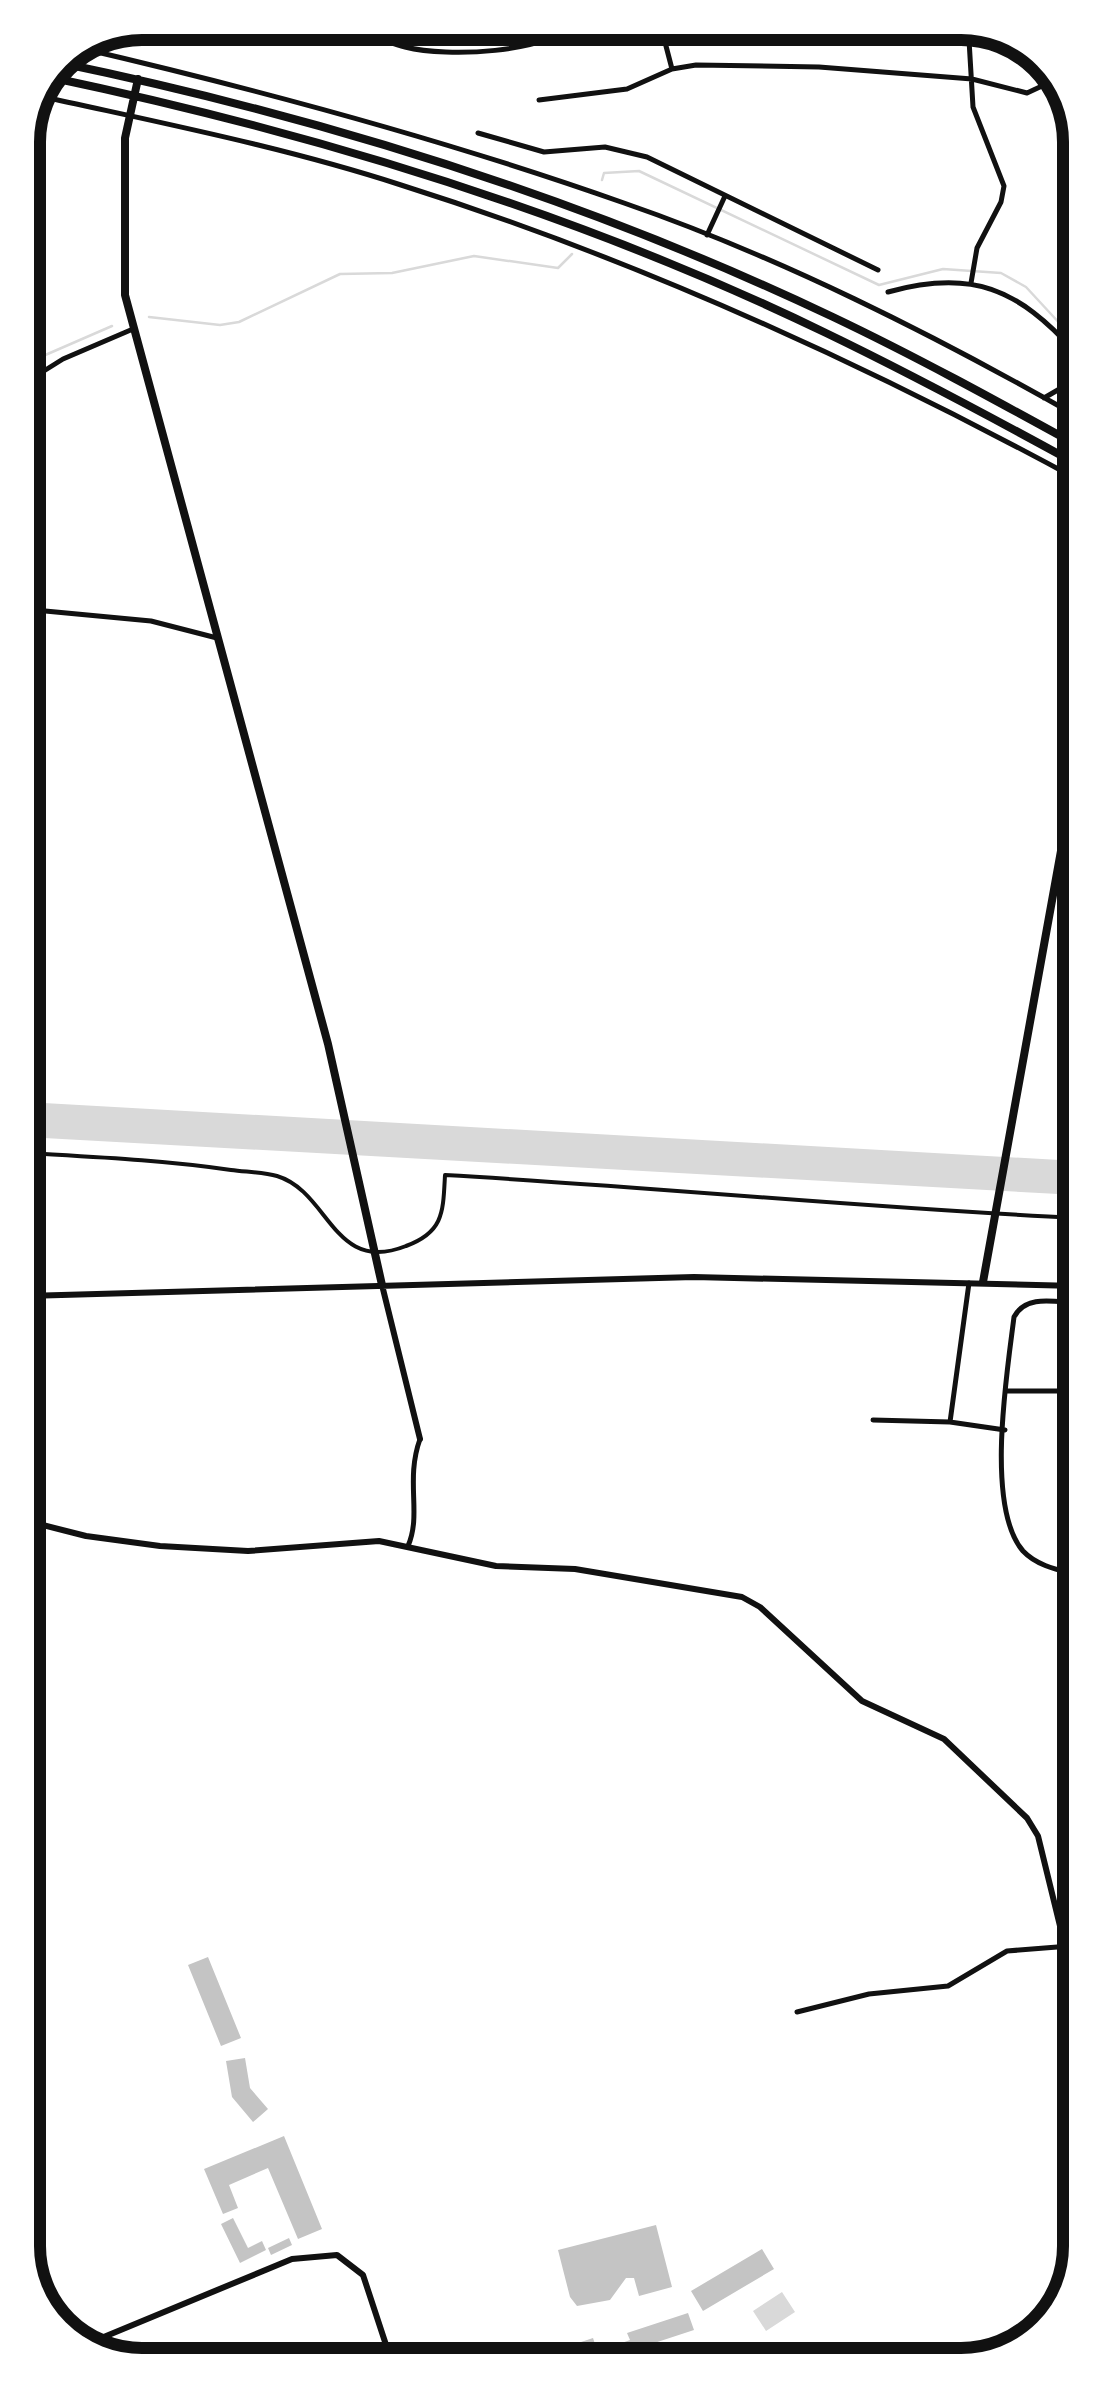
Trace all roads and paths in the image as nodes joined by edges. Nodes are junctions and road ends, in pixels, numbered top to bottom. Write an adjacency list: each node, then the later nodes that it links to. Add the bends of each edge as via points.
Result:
1 (388, 40): 2 (street, via 444,51)
2 (552, 40)
3 (664, 40): 7 (street)
4 (969, 40): 9 (street)
5 (96, 52): 18 (street, via 376,124)
6 (74, 66): 8 (main road)
7 (672, 69): 9 (street, via 820,67); 14 (street, via 626,89)
8 (138, 79): 12 (main road); 28 (main road, via 456,168 669,246 832,316)
9 (972, 79): 11 (street, via 1027,93); 20 (street, via 973,107 1004,186)
10 (61, 80): 12 (main road)
11 (1045, 84)
12 (133, 95): 15 (main road); 29 (main road, via 450,184 678,268 824,332)
13 (50, 98): 15 (street)
14 (539, 100)
15 (128, 116): 22 (main road, via 123,268); 30 (street, via 398,183 533,228 798,338)
16 (478, 133): 17 (street, via 544,152 605,148 647,157)
17 (725, 196): 18 (street); 19 (street)
18 (707, 235): 26 (street)
19 (878, 270)
20 (971, 283): 21 (street); 23 (street, via 1004,291)
21 (888, 292)
22 (133, 329): 24 (street); 32 (main road)
23 (1063, 340)
24 (40, 374)
25 (1063, 387): 26 (street)
26 (1044, 398): 27 (street)
27 (1063, 408)
28 (1063, 438)
29 (1063, 457)
30 (1063, 472)
31 (40, 611): 32 (street, via 150,621)
32 (216, 638): 37 (main road, via 342,1098)
33 (1063, 842): 35 (main road)
34 (40, 1154): 37 (street, via 277,1176 302,1192 343,1242)
35 (996, 1216): 36 (street); 37 (street, via 838,1199 445,1175 442,1218 433,1234); 38 (main road)
36 (1063, 1218)
37 (376, 1252): 40 (main road)
38 (983, 1282): 39 (street); 41 (street)
39 (969, 1283): 40 (street, via 694,1277); 47 (street)
40 (382, 1285): 42 (street); 49 (street)
41 (1063, 1285)
42 (40, 1296)
43 (1063, 1302): 44 (street, via 1033,1301 1017,1310)
44 (1006, 1391): 45 (street); 48 (street)
45 (1063, 1392)
46 (873, 1420): 47 (street)
47 (950, 1422): 48 (street)
48 (1005, 1430): 52 (street, via 1010,1531 1037,1562)
49 (420, 1439): 51 (street, via 412,1460 416,1524)
50 (40, 1524): 51 (street, via 160,1546 248,1551 360,1540)
51 (408, 1546): 53 (street, via 496,1566 575,1568 663,1582 742,1597 760,1607 862,1701 944,1738 1027,1818)
52 (1063, 1570)
53 (1063, 1928)
54 (1063, 1947): 55 (street, via 1007,1951 948,1986 868,1994)
55 (797, 2012)
56 (100, 2338): 57 (street, via 292,2258 337,2254 364,2275)
57 (387, 2348)

